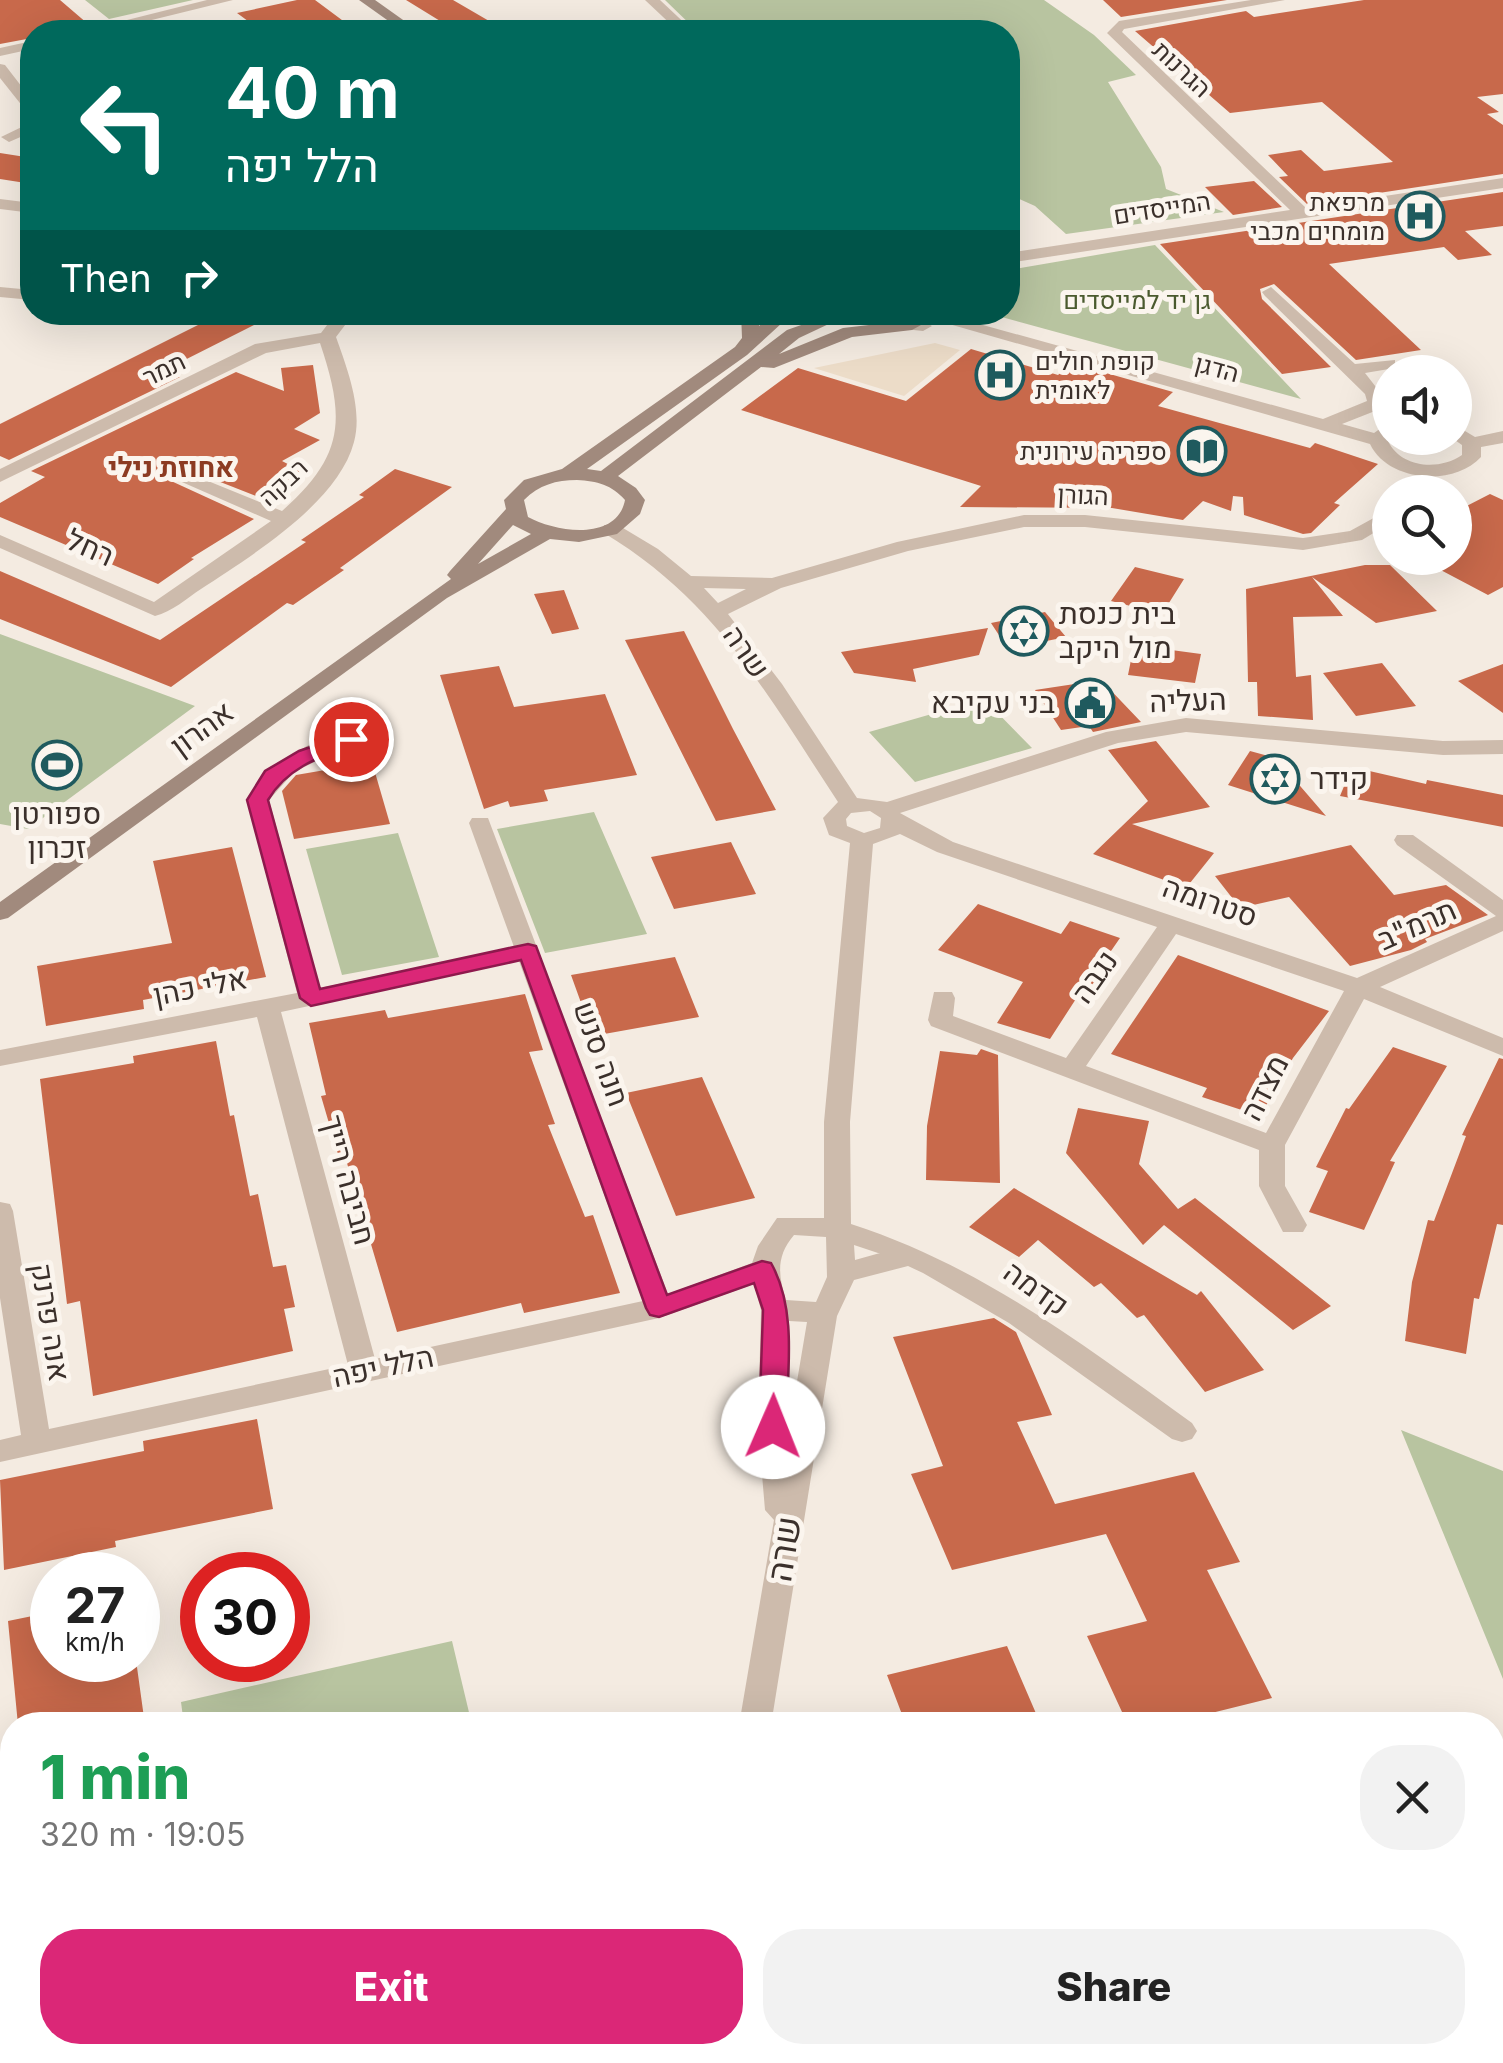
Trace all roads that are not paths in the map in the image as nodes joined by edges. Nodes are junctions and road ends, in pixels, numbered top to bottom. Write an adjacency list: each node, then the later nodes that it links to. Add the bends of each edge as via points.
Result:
1 (226, 0): 5 (street)
2 (366, 0): 6 (street)
3 (652, 0): 7 (street)
4 (1278, 0): 13 (street, הגרנות, via 1119,25 1114,33)
5 (138, 20)
6 (395, 20)
7 (674, 20)
8 (0, 68): 9 (street)
9 (20, 94)
10 (20, 132): 11 (street)
11 (9, 137)
12 (1503, 183): 13 (street, המייסדים)
13 (1302, 212): 14 (street, המייסדים)
14 (1020, 256)
15 (1271, 292): 27 (street)
16 (337, 325): 24 (street)
17 (750, 325): 25 (street, via 751,339)
18 (771, 325): 25 (street)
19 (816, 325): 28 (street, via 793,334)
20 (884, 325): 28 (street)
21 (946, 325): 23 (street, הדגן)
22 (966, 325): 23 (street, הדגן)
23 (983, 332): 31 (street, הדגן)
24 (327, 337): 41 (street, תמר, via 261,348); 44 (street, רבקה, via 342,378 346,442 317,492)
25 (741, 350): 39 (street)
26 (1372, 367): 27 (street)
27 (1352, 370): 29 (street)
28 (736, 377): 42 (street)
29 (1372, 390)
30 (1372, 407): 31 (street)
31 (1327, 424): 32 (street, הדגן)
32 (1372, 429)
33 (1472, 437): 34 (street)
34 (1503, 438)
35 (1385, 455): 37 (street)
36 (1471, 455): 37 (street)
37 (1432, 470): 40 (street)
38 (170, 472): 44 (street)
39 (568, 474): 42 (street); 43 (street, אהרון, via 520,491)
40 (1428, 475)
41 (0, 476)
42 (605, 477): 46 (street, via 634,500 627,519)
43 (514, 512): 47 (street); 51 (street, אהרון)
44 (284, 519): 52 (street, רבקה)
45 (1372, 525): 50 (street, הגורן, via 1355,536 1303,544 1024,520)
46 (611, 529): 47 (street, via 582,536); 49 (street, שרה)
47 (546, 533): 51 (street, אהרון)
48 (0, 541): 52 (street, רחל)
49 (690, 582): 50 (street, הגורן); 53 (street, שרה)
50 (774, 584): 53 (street, הגורן)
51 (440, 594): 62 (street, אהרון)
52 (155, 610)
53 (718, 612): 56 (street, שרה)
54 (351, 739): 67 (street, via 272,776 258,800)
55 (1503, 747): 57 (street, העליה, via 1444,748 1186,725 1114,737)
56 (851, 805): 57 (street, via 870,804); 59 (street, via 837,813 834,824)
57 (890, 816): 59 (street, via 889,833); 63 (street, סטרומה, via 945,847)
58 (480, 823): 65 (street, חנה סנש)
59 (862, 840): 76 (street, via 834,1172)
60 (1404, 840): 61 (street)
61 (1503, 911)
62 (0, 913)
63 (1172, 922): 66 (street, סטרומה); 72 (street, נגבה)
64 (1503, 922): 66 (street, תרמ"ב)
65 (528, 951): 67 (street, אלי כהן); 80 (street, חנה סנש)
66 (1358, 987): 70 (street, סטרומה); 73 (street, מצדה)
67 (311, 998): 69 (street, אלי כהן)
68 (943, 998): 72 (street, via 940,1020)
69 (267, 1007): 71 (street, אלי כהן); 83 (street, חביבה רייך)
70 (1503, 1048)
71 (0, 1058)
72 (1070, 1069): 73 (street)
73 (1272, 1145): 75 (street, מצדה, via 1272,1186)
74 (0, 1211): 85 (street, אנה פרנק)
75 (1293, 1225)
76 (837, 1229): 77 (street, קדמה); 78 (street, via 787,1225); 79 (street)
77 (912, 1256): 79 (street); 84 (street, קדמה, via 973,1286)
78 (762, 1270): 80 (street, הלל יפה); 81 (street)
79 (842, 1274): 82 (street, via 836,1300)
80 (659, 1308): 83 (street, הלל יפה)
81 (775, 1310): 82 (street); 87 (street, via 773,1427)
82 (822, 1313): 87 (street, שרה)
83 (364, 1370): 85 (street, הלל יפה)
84 (1182, 1432)
85 (37, 1443): 86 (street, הלל יפה)
86 (0, 1451)
87 (784, 1550): 88 (street, שרה)
88 (757, 1712)

